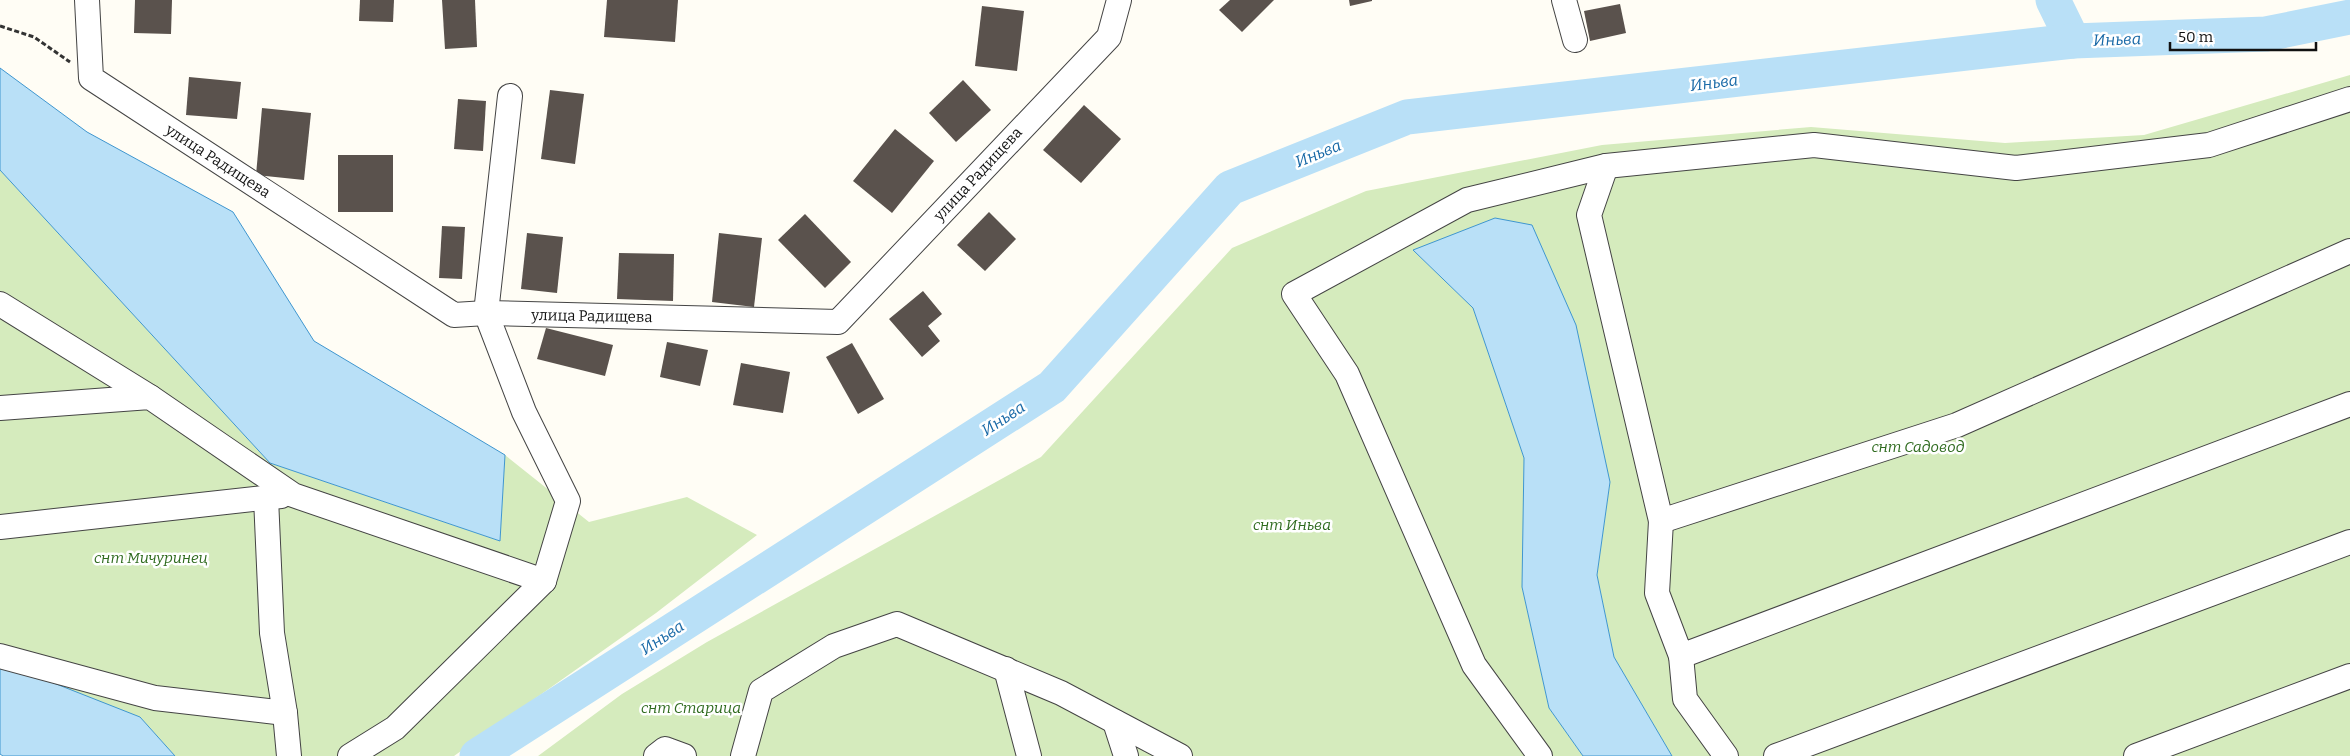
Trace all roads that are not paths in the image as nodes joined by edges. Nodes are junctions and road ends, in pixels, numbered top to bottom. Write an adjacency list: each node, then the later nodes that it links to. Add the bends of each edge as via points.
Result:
1 (87, 0): 10 (street, улица Радищева, via 92,78 454,315)
2 (1119, 0): 10 (street, улица Радищева, via 1109,37 838,322)
3 (1564, 0): 4 (street)
4 (1576, 40)
5 (510, 96): 10 (street)
6 (2350, 99): 7 (street, via 2209,145 2016,168 1814,145)
7 (1606, 166): 16 (street, via 1589,215); 34 (street, via 1467,200 1294,294 1347,374 1474,666)
8 (2350, 251): 16 (street, via 1957,425)
9 (0, 304): 11 (street)
10 (486, 313): 19 (street, via 524,412 568,500)
11 (150, 397): 13 (street); 14 (street)
12 (2350, 404): 21 (street)
13 (0, 408)
14 (293, 495): 15 (street); 19 (street)
15 (266, 498): 17 (street); 24 (street, via 272,633)
16 (1661, 521): 21 (street, via 1657,593)
17 (0, 526)
18 (2350, 542): 36 (street)
19 (544, 581): 27 (street, via 395,728)
20 (0, 656): 24 (street, via 156,698)
21 (1682, 656): 35 (street, via 1686,699)
22 (1006, 669): 25 (street); 30 (street, via 897,624 834,646 761,691); 31 (street)
23 (2350, 676): 37 (street)
24 (284, 713): 26 (street)
25 (1115, 722): 32 (street); 33 (street)
26 (289, 756)
27 (350, 756)
28 (656, 756): 29 (street, via 665,748)
29 (684, 756)
30 (743, 756)
31 (1029, 756)
32 (1126, 756)
33 (1180, 756)
34 (1540, 756)
35 (1726, 756)
36 (1776, 756)
37 (2136, 756)

